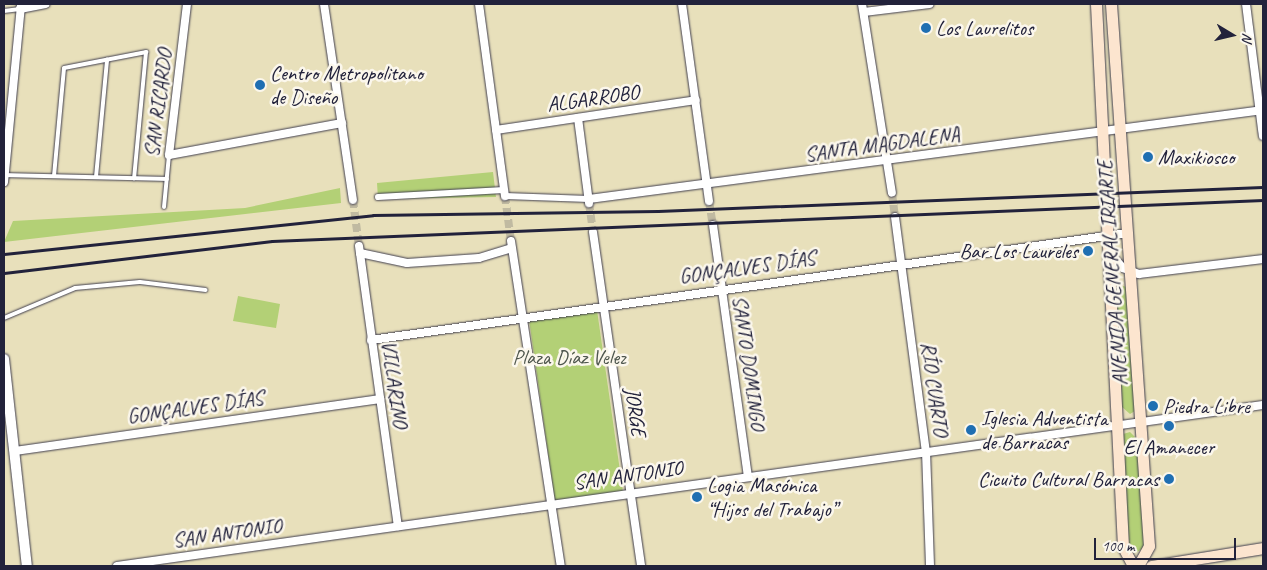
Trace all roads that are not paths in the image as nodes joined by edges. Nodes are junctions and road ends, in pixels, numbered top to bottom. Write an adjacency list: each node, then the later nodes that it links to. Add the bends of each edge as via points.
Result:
1 (46, 4): 10 (street)
2 (187, 4): 23 (street, SAN RICARDO)
3 (324, 4): 17 (street)
4 (479, 4): 18 (street)
5 (682, 4): 14 (street)
6 (930, 4): 11 (street)
7 (1096, 4): 20 (main road, AVENIDA GENERAL IRIARTE)
8 (1111, 4): 19 (main road, AVENIDA GENERAL IRIARTE)
9 (1246, 4): 15 (street)
10 (21, 6): 12 (lane); 22 (street)
11 (863, 8): 24 (street)
12 (4, 11)
13 (107, 60): 26 (lane, via 64,68); 27 (lane); 28 (lane, via 146,52)
14 (696, 100): 16 (street, ALGARROBO); 31 (street)
15 (1261, 110): 19 (street, SANTA MAGDALENA); 21 (street)
16 (578, 118): 18 (street, ALGARROBO); 36 (street)
17 (342, 123): 23 (street); 35 (street)
18 (496, 130): 32 (street)
19 (1120, 130): 20 (street, SANTA MAGDALENA); 42 (main road, AVENIDA GENERAL IRIARTE)
20 (1102, 132): 24 (street, SANTA MAGDALENA); 43 (main road, AVENIDA GENERAL IRIARTE)
21 (1263, 136)
22 (5, 155): 25 (street)
23 (169, 155): 29 (lane, SAN RICARDO)
24 (888, 160): 31 (street, SANTA MAGDALENA); 33 (street)
25 (4, 175): 26 (lane); 30 (street)
26 (54, 176): 27 (lane)
27 (96, 177): 28 (lane)
28 (134, 178): 29 (lane)
29 (166, 179): 38 (lane, SAN RICARDO)
30 (4, 182)
31 (708, 187): 36 (street, SANTA MAGDALENA); 37 (street)
32 (505, 193): 34 (street, SANTA MAGDALENA); 36 (street, SANTA MAGDALENA)
33 (892, 193)
34 (378, 197)
35 (353, 200)
36 (589, 201)
37 (709, 201)
38 (164, 207)
39 (895, 217): 46 (street, RÍO CUARTO)
40 (713, 225): 48 (street, SANTO DOMINGO)
41 (593, 232): 50 (street, JORGE)
42 (1128, 233): 43 (street, GONÇALVES DÍAS); 47 (main road, AVENIDA GENERAL IRIARTE)
43 (1109, 234): 44 (main road, AVENIDA GENERAL IRIARTE); 46 (street, GONÇALVES DÍAS)
44 (1110, 252): 47 (street); 58 (main road, AVENIDA GENERAL IRIARTE)
45 (1263, 259): 47 (street)
46 (901, 263): 48 (street, GONÇALVES DÍAS); 60 (street, RÍO CUARTO)
47 (1133, 273): 57 (main road, AVENIDA GENERAL IRIARTE)
48 (720, 288): 50 (street, GONÇALVES DÍAS); 61 (street, SANTO DOMINGO)
49 (206, 290): 52 (lane, via 140,282 74,288)
50 (604, 305): 51 (street, GONÇALVES DÍAS); 62 (street, JORGE)
51 (522, 317): 53 (street, GONÇALVES DÍAS); 53 (street, VILLARINO, via 511,245 479,258 407,263 359,250); 63 (street)
52 (4, 318)
53 (371, 340): 55 (street, VILLARINO)
54 (4, 359): 59 (street)
55 (380, 399): 59 (street, GONÇALVES DÍAS); 64 (street, VILLARINO)
56 (1263, 404): 57 (street, SAN ANTONIO)
57 (1141, 421): 58 (street, SAN ANTONIO); 72 (main road, AVENIDA GENERAL IRIARTE, via 1149,546)
58 (1117, 424): 60 (street, SAN ANTONIO); 71 (main road, AVENIDA GENERAL IRIARTE, via 1123,547)
59 (15, 451): 66 (street)
60 (926, 451): 61 (street, SAN ANTONIO); 70 (street, RÍO CUARTO)
61 (748, 476): 62 (street, SAN ANTONIO)
62 (630, 492): 63 (street, SAN ANTONIO); 69 (street, JORGE)
63 (550, 505): 64 (street, SAN ANTONIO); 68 (street)
64 (398, 526): 67 (street, SAN ANTONIO)
65 (1263, 548): 73 (main road)
66 (27, 566)
67 (117, 566)
68 (561, 566)
69 (641, 566)
70 (930, 566)
71 (1133, 566)
72 (1138, 566)
73 (1151, 566)

